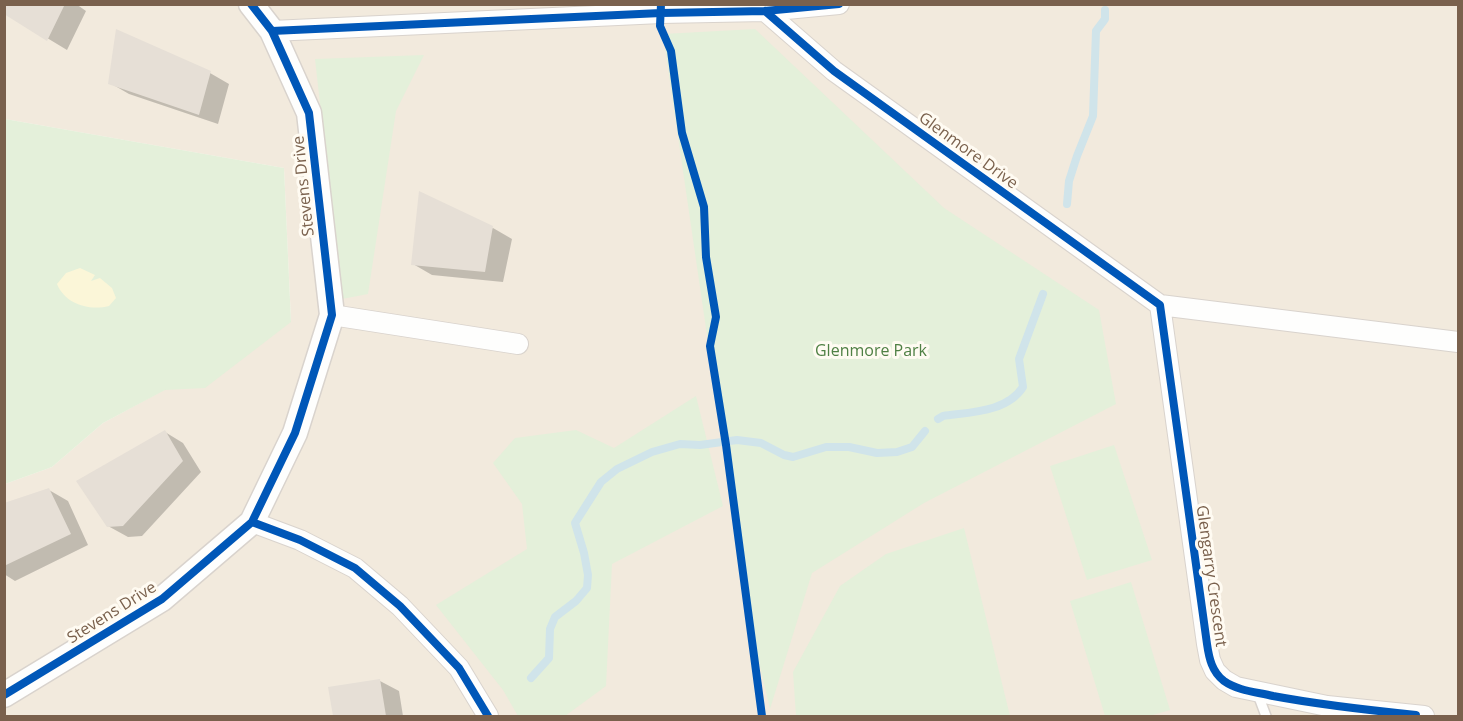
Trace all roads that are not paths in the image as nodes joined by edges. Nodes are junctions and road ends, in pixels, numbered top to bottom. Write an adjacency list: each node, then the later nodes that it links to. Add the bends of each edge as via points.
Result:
1 (251, 4): 4 (street, Stevens Drive)
2 (839, 4): 3 (street)
3 (765, 11): 4 (street); 5 (street, Glenmore Drive, via 834,71)
4 (272, 31): 6 (street, Stevens Drive, via 309,113)
5 (1160, 305): 7 (street, Glenmore Drive); 10 (street, Glengarry Crescent, via 1209,660 1224,680)
6 (332, 315): 8 (street); 9 (street, Stevens Drive, via 295,433)
7 (1458, 342)
8 (518, 344)
9 (252, 522): 11 (street, Stevens Drive, via 162,599); 13 (street, via 300,540 354,568 382,591 459,668)
10 (1257, 692): 12 (street, Glengarry Crescent, via 1327,706); 14 (lane)
11 (4, 695)
12 (1419, 716)
13 (488, 717)
14 (1266, 717)

